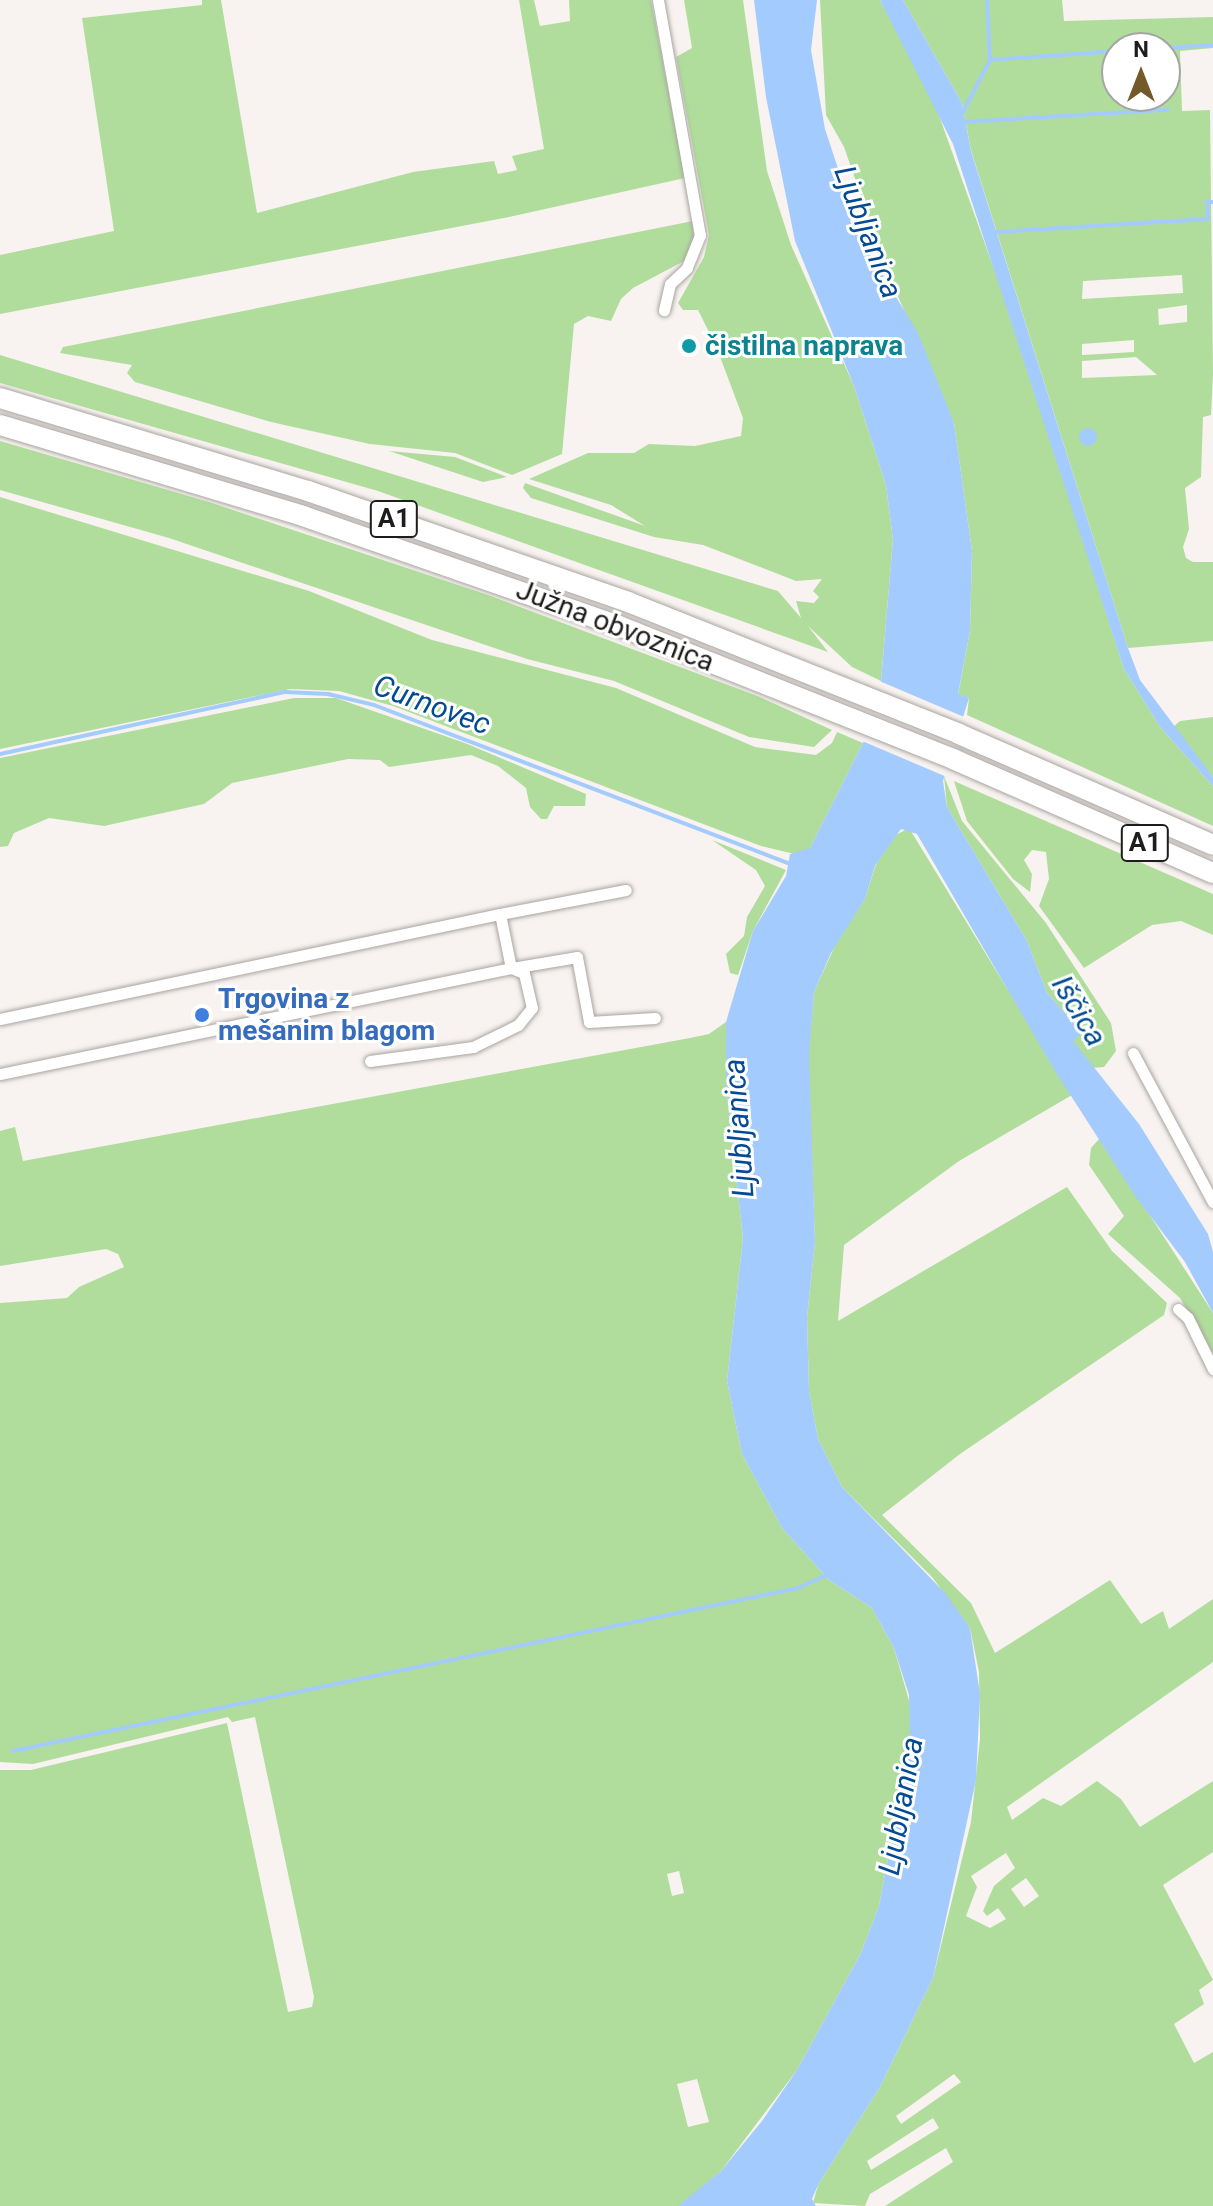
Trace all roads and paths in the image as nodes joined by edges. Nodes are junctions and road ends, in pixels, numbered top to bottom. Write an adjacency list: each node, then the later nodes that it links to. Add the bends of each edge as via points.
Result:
1 (658, 0): 2 (street, via 700,235 687,268 670,284)
2 (664, 310)
3 (0, 398): 5 (highway, Južna obvoznica / A1, via 379,514 782,661)
4 (0, 425): 6 (highway, Južna obvoznica / A1, via 360,535 775,686)
5 (1213, 845)
6 (1213, 873)
7 (626, 890): 8 (street)
8 (500, 914): 9 (street); 11 (street)
9 (511, 968): 10 (street, via 577,957 589,1022); 13 (street, via 524,973 532,1008 518,1025 473,1047); 14 (street)
10 (655, 1018)
11 (0, 1019)
12 (1133, 1053): 15 (street)
13 (370, 1061)
14 (0, 1074)
15 (1213, 1202)
16 (1178, 1309): 17 (street, via 1188,1318)
17 (1213, 1369)

